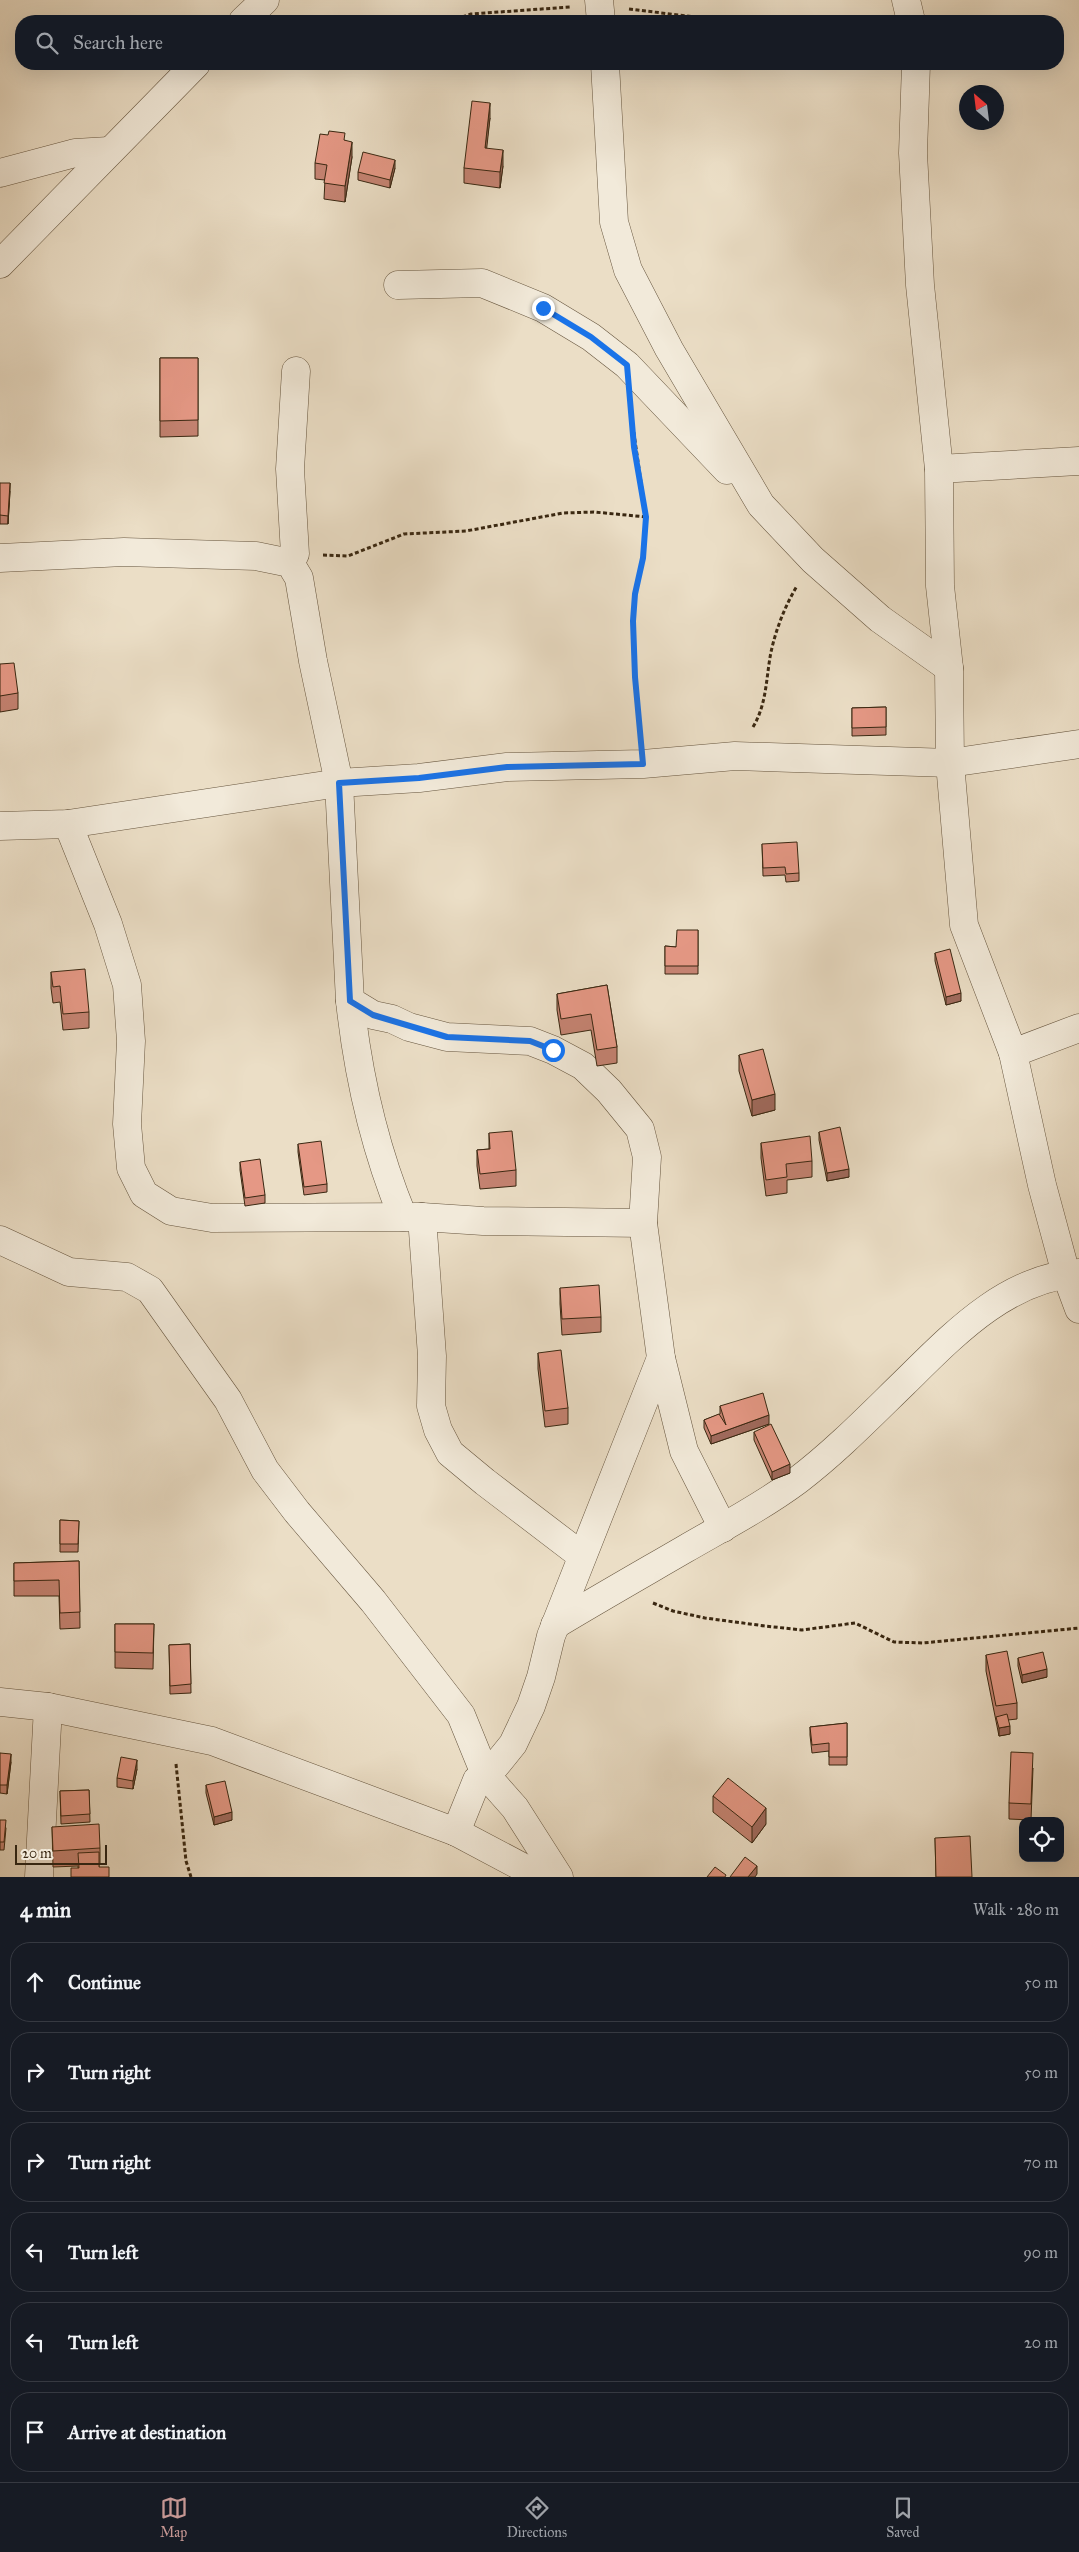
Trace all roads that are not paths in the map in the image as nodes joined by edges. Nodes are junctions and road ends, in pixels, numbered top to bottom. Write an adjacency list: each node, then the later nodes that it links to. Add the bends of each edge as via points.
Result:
1 (906, 0): 2 (street)
2 (910, 15)
3 (190, 70): 6 (street)
4 (605, 70): 13 (street, via 614,222 628,270 669,349)
5 (916, 70): 12 (street, via 913,153 920,284)
6 (110, 151): 7 (street, via 75,153); 8 (street)
7 (0, 173)
8 (0, 264)
9 (398, 285): 13 (street, via 482,283 543,308 591,337 627,365)
10 (296, 371): 15 (street, via 290,469)
11 (1079, 461): 12 (street)
12 (939, 469): 16 (street, via 940,586)
13 (761, 505): 16 (street, via 813,560 880,619)
14 (0, 558): 15 (street, via 124,552)
15 (293, 558): 19 (street)
16 (949, 668): 18 (street)
17 (1079, 744): 18 (street)
18 (950, 764): 19 (street, via 735,756 643,764 507,767 419,778); 24 (street, via 964,925)
19 (339, 783): 20 (street); 22 (street)
20 (68, 824): 21 (street); 25 (street, via 108,924 128,986 131,1041 127,1124 131,1168 144,1194 171,1211 212,1218)
21 (0, 826)
22 (350, 1001): 25 (street, via 355,1052 376,1144); 26 (street, via 373,1015 447,1037 530,1041 583,1066 640,1130 647,1157)
23 (1079, 1028): 24 (street)
24 (1013, 1053): 28 (street, via 1042,1185)
25 (412, 1217): 26 (street, via 483,1222); 32 (street, via 432,1356 431,1406 438,1430 450,1452)
26 (643, 1223): 30 (street)
27 (0, 1240): 36 (street, via 69,1272 127,1277 150,1290 228,1400 266,1470 461,1715)
28 (1072, 1274): 29 (street); 31 (street, via 1026,1286 978,1315 798,1480)
29 (1079, 1309)
30 (661, 1358): 31 (street, via 684,1451); 32 (street)
31 (723, 1528): 33 (street)
32 (582, 1556): 33 (street)
33 (555, 1625): 36 (street, via 531,1706 512,1744)
34 (0, 1702): 35 (street)
35 (48, 1707): 37 (street, via 212,1741); 38 (street)
36 (485, 1774): 37 (street, via 472,1789); 40 (street, via 515,1808)
37 (456, 1832): 39 (street)
38 (39, 1877)
39 (541, 1877)
40 (559, 1877)

